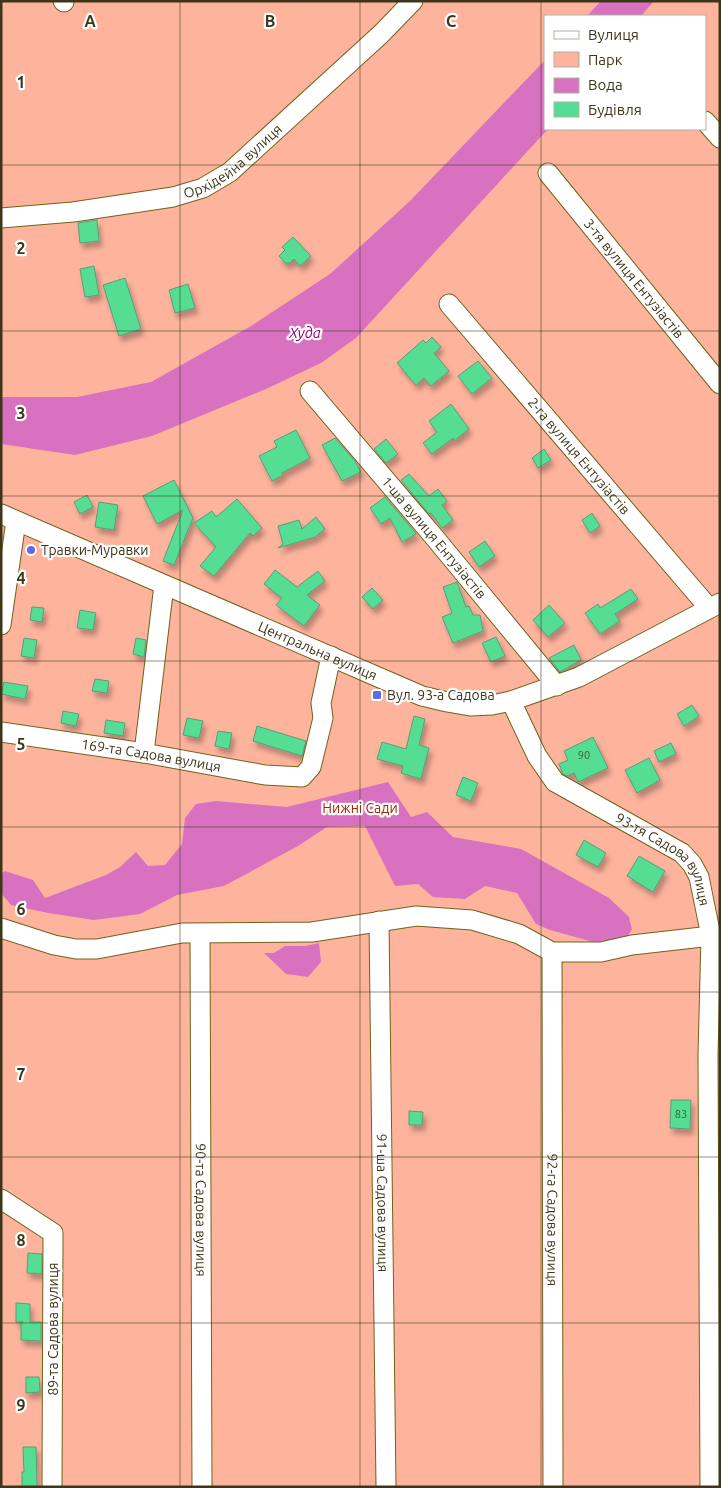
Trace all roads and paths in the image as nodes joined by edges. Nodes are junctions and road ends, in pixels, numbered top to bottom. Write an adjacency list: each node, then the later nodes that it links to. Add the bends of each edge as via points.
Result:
1 (413, 1): 5 (street, Орхідейна вулиця, via 230,172 203,188 174,197 73,212)
2 (706, 122): 3 (street)
3 (720, 138)
4 (548, 173): 7 (street, 3-тя вулиця Ентузіастів)
5 (1, 218)
6 (449, 304): 11 (street, 2-га вулиця Ентузіастів)
7 (720, 384)
8 (310, 390): 14 (street, 1-ша вулиця Ентузіастів)
9 (9, 518): 10 (street, Центральна вулиця); 12 (street)
10 (164, 585): 13 (street, Центральна вулиця); 17 (street)
11 (714, 606): 14 (street, Центральна вулиця)
12 (1, 625)
13 (331, 656): 15 (street, Центральна вулиця, via 422,696 470,706); 17 (street, 169-та Садова вулиця, via 320,703 323,718 311,767 302,777 265,775)
14 (556, 686): 15 (street, Центральна вулиця)
15 (511, 702): 21 (street, 93-тя Садова вулиця, via 537,756 555,782 682,853 692,864 699,877)
16 (1, 732): 17 (street, 169-та Садова вулиця)
17 (144, 753)
18 (379, 921): 20 (street, via 312,932); 22 (street, via 416,916 472,920 520,934); 26 (street, 91-ша Садова вулиця)
19 (1, 928): 20 (street, via 76,949 97,949 182,933)
20 (200, 934): 25 (street, 90-та Садова вулиця)
21 (715, 937): 22 (street, via 632,945 601,952); 28 (street, 93-тя Садова вулиця, via 708,1055)
22 (552, 952): 27 (street, 92-га Садова вулиця)
23 (1, 1199): 24 (street, 89-та Садова вулиця, via 53,1233)
24 (52, 1487)
25 (202, 1487)
26 (386, 1487)
27 (553, 1487)
28 (710, 1487)

